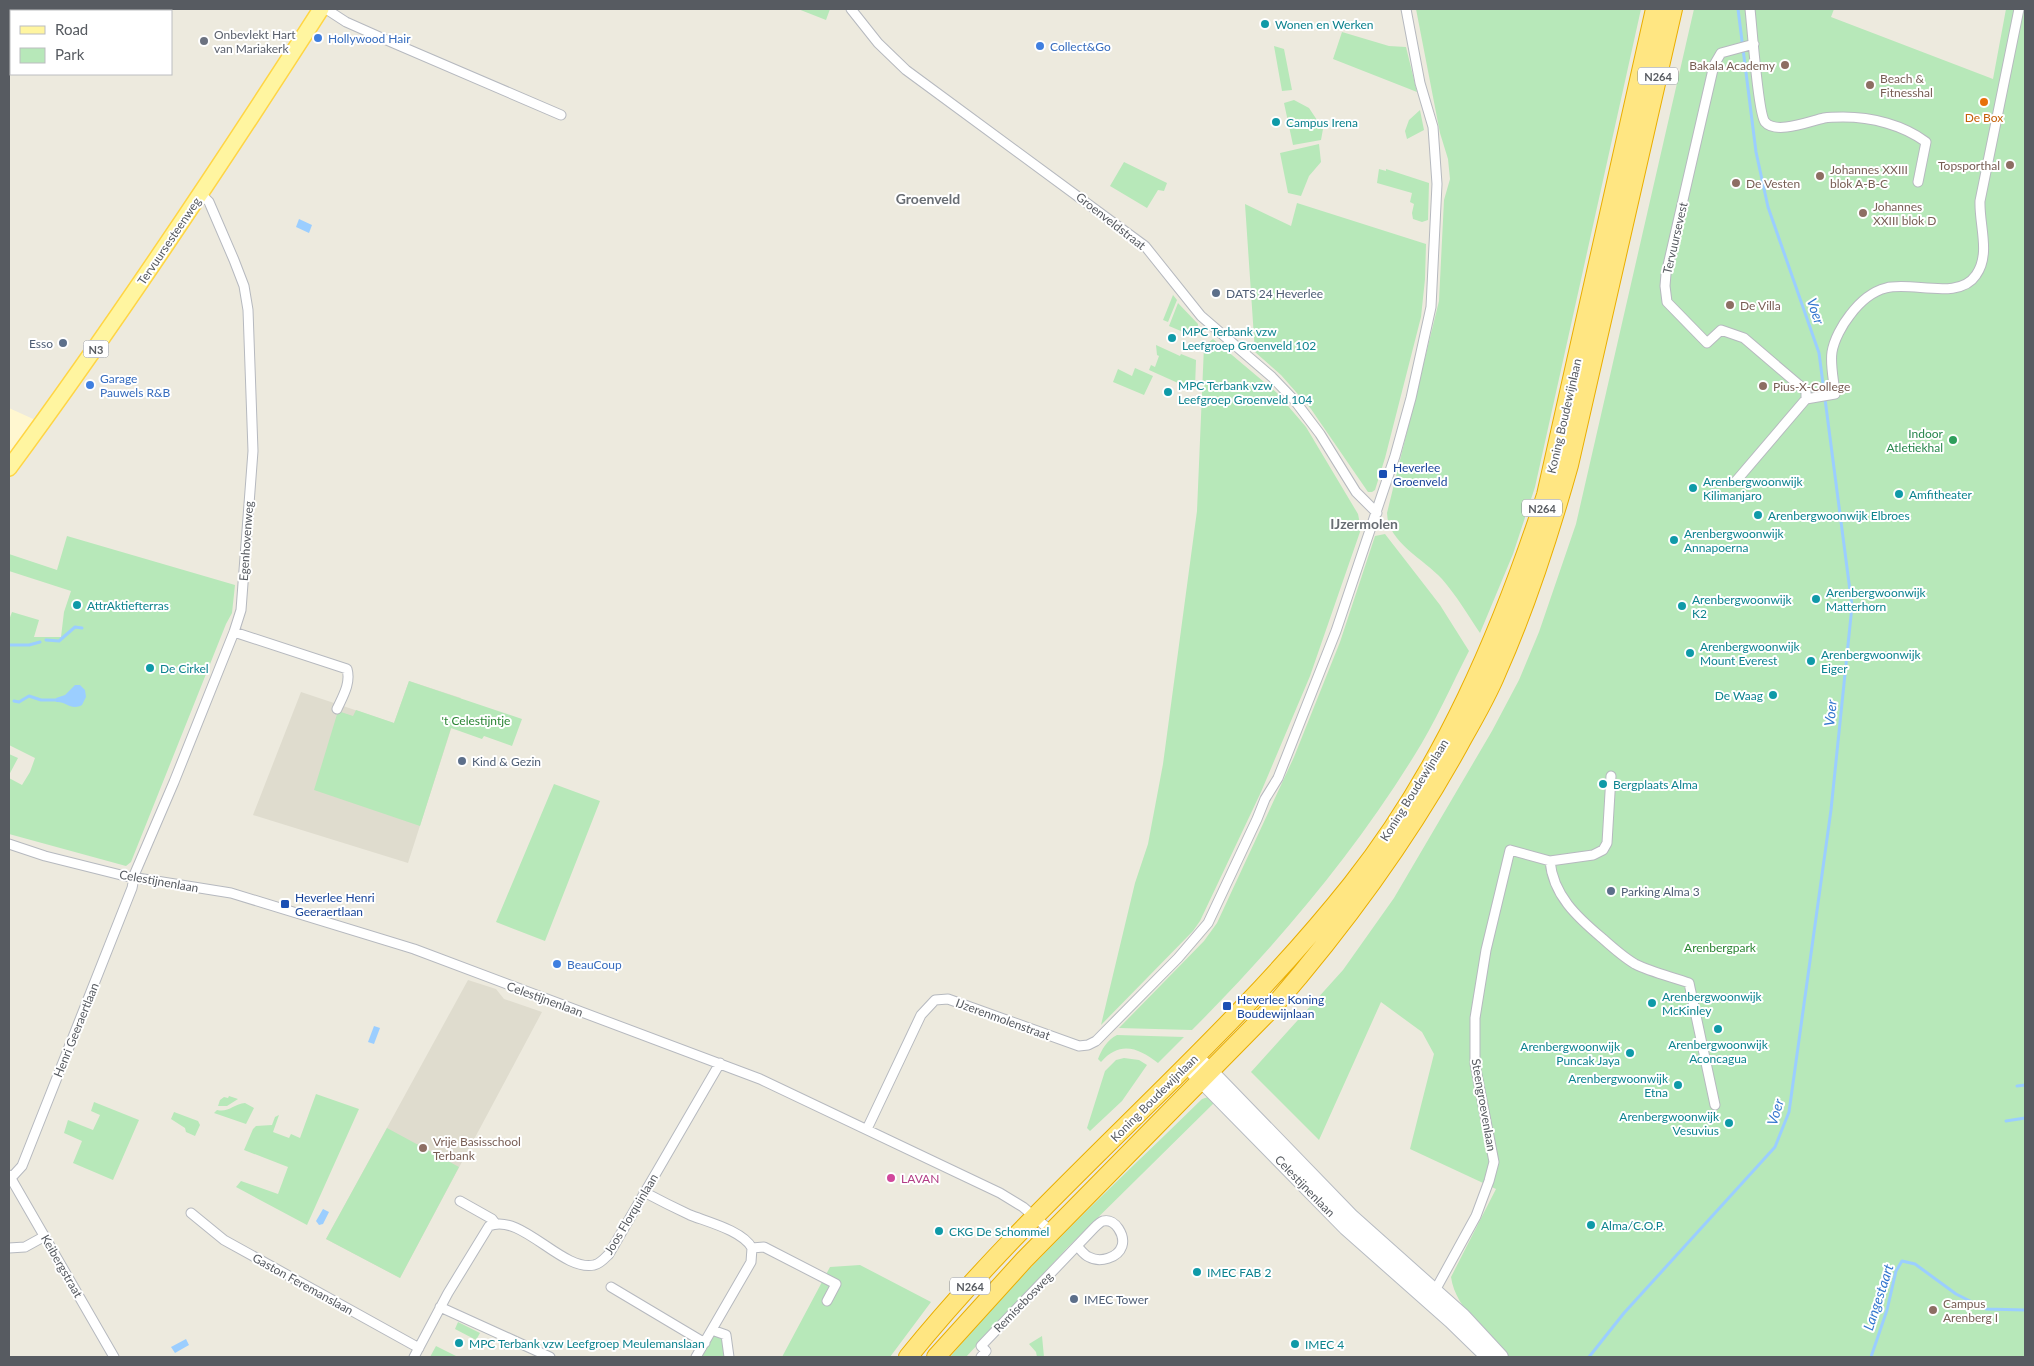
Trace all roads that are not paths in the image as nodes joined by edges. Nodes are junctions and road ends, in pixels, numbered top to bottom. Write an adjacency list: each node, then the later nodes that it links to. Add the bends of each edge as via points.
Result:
1 (321, 9): 12 (main road, Tervuursesteenweg / N3)
2 (326, 9): 10 (street, via 346,22)
3 (851, 9): 16 (street, Groenveldstraat, via 878,43 906,70 1145,246 1201,316 1272,377 1301,408 1356,492)
4 (1406, 9): 16 (street, via 1420,83 1433,128 1437,184 1433,283 1431,307 1411,398)
5 (1655, 9): 23 (highway, Koning Boudewijnlaan / N264, via 1546,495 1500,623 1436,758 1378,848 1295,953)
6 (1673, 9): 25 (highway, Koning Boudewijnlaan / N264, via 1569,465 1536,577 1500,666 1446,770 1394,853 1308,967)
7 (1750, 9): 9 (street)
8 (2019, 9): 13 (street, via 1980,201 1984,248 1977,275 1955,288 1897,286 1866,298 1841,329 1832,352 1835,394)
9 (1750, 45): 11 (street, via 1762,117 1766,123 1780,128 1844,117 1877,120 1894,126 1926,142); 13 (street, Tervuursevest, via 1721,54 1714,65 1666,274 1667,302 1706,343 1721,330 1744,338)
10 (561, 115)
11 (1918, 182)
12 (201, 194): 14 (main road, Tervuursesteenweg / N3, via 96,349); 17 (street, Egenhovenweg, via 210,202 234,260 244,286 248,310 253,451 243,589)
13 (1810, 398): 15 (street)
14 (9, 468)
15 (1736, 481)
16 (1377, 513): 27 (street, IJzerenmolenstraat, via 1336,631 1280,775 1265,799 1208,924 1088,1046 1080,1046 948,999 935,1000 921,1015)
17 (234, 632): 18 (street, via 346,668 349,676); 22 (street, Egenhovenweg)
18 (337, 709)
19 (1611, 776): 21 (street, via 1607,843 1602,850 1593,855)
20 (9, 844): 22 (street, Celestijnenlaan)
21 (1550, 861): 26 (street, via 1563,900 1578,918 1636,964 1689,983); 40 (street, Steengroevenlaan, via 1510,850 1486,950 1475,1018 1475,1064 1494,1162 1476,1216)
22 (135, 878): 24 (street, Celestijnenlaan, via 231,893 414,949); 28 (street, Henri Geeraertlaan, via 22,1166)
23 (1192, 1061): 25 (street, Celestijnenlaan); 32 (highway, Koning Boudewijnlaan / N264)
24 (720, 1063): 27 (street, Celestijnenlaan); 29 (street, Joos Florquinlaan)
25 (1207, 1076): 34 (highway, Koning Boudewijnlaan / N264); 40 (street, Celestijnenlaan, via 1346,1228)
26 (1715, 1105)
27 (867, 1129): 32 (street, Celestijnenlaan, via 1000,1193)
28 (10, 1176): 35 (street, Keibergstraat)
29 (644, 1192): 33 (street, Joos Florquinlaan, via 609,1254 594,1265 574,1262 506,1224); 38 (street, via 745,1239)
30 (460, 1201): 33 (street, Joos Florquinlaan)
31 (191, 1213): 45 (street, Gaston Feremanslaan, via 224,1240)
32 (1036, 1217): 34 (street, Celestijnenlaan); 53 (highway, Koning Boudewijnlaan / N264)
33 (495, 1223): 42 (street, via 486,1229)
34 (1051, 1231): 54 (highway, Koning Boudewijnlaan / N264)
35 (45, 1236): 37 (street, via 25,1247); 47 (street, Keibergstraat)
36 (1077, 1246): 36 (street, Remisebosweg, via 1103,1222 1114,1224 1122,1237 1118,1252 1102,1260 1089,1257); 55 (street, Remisebosweg, via 981,1346 986,1351)
37 (9, 1248)
38 (752, 1248): 41 (street, via 764,1247 840,1286); 43 (street, via 751,1262)
39 (611, 1287): 44 (street)
40 (1432, 1296): 56 (street, Celestijnenlaan, via 1451,1321); 57 (street, Celestijnenlaan, via 1463,1316)
41 (827, 1301)
42 (440, 1307): 45 (street); 46 (street)
43 (712, 1330): 44 (street); 52 (street, via 726,1336)
44 (705, 1343): 51 (street)
45 (419, 1348): 48 (street)
46 (530, 1348): 49 (street); 50 (street)
47 (114, 1357)
48 (414, 1357)
49 (534, 1357)
50 (550, 1357)
51 (698, 1357)
52 (729, 1357)
53 (908, 1357)
54 (936, 1357)
55 (981, 1357)
56 (1488, 1357)
57 (1501, 1357)

